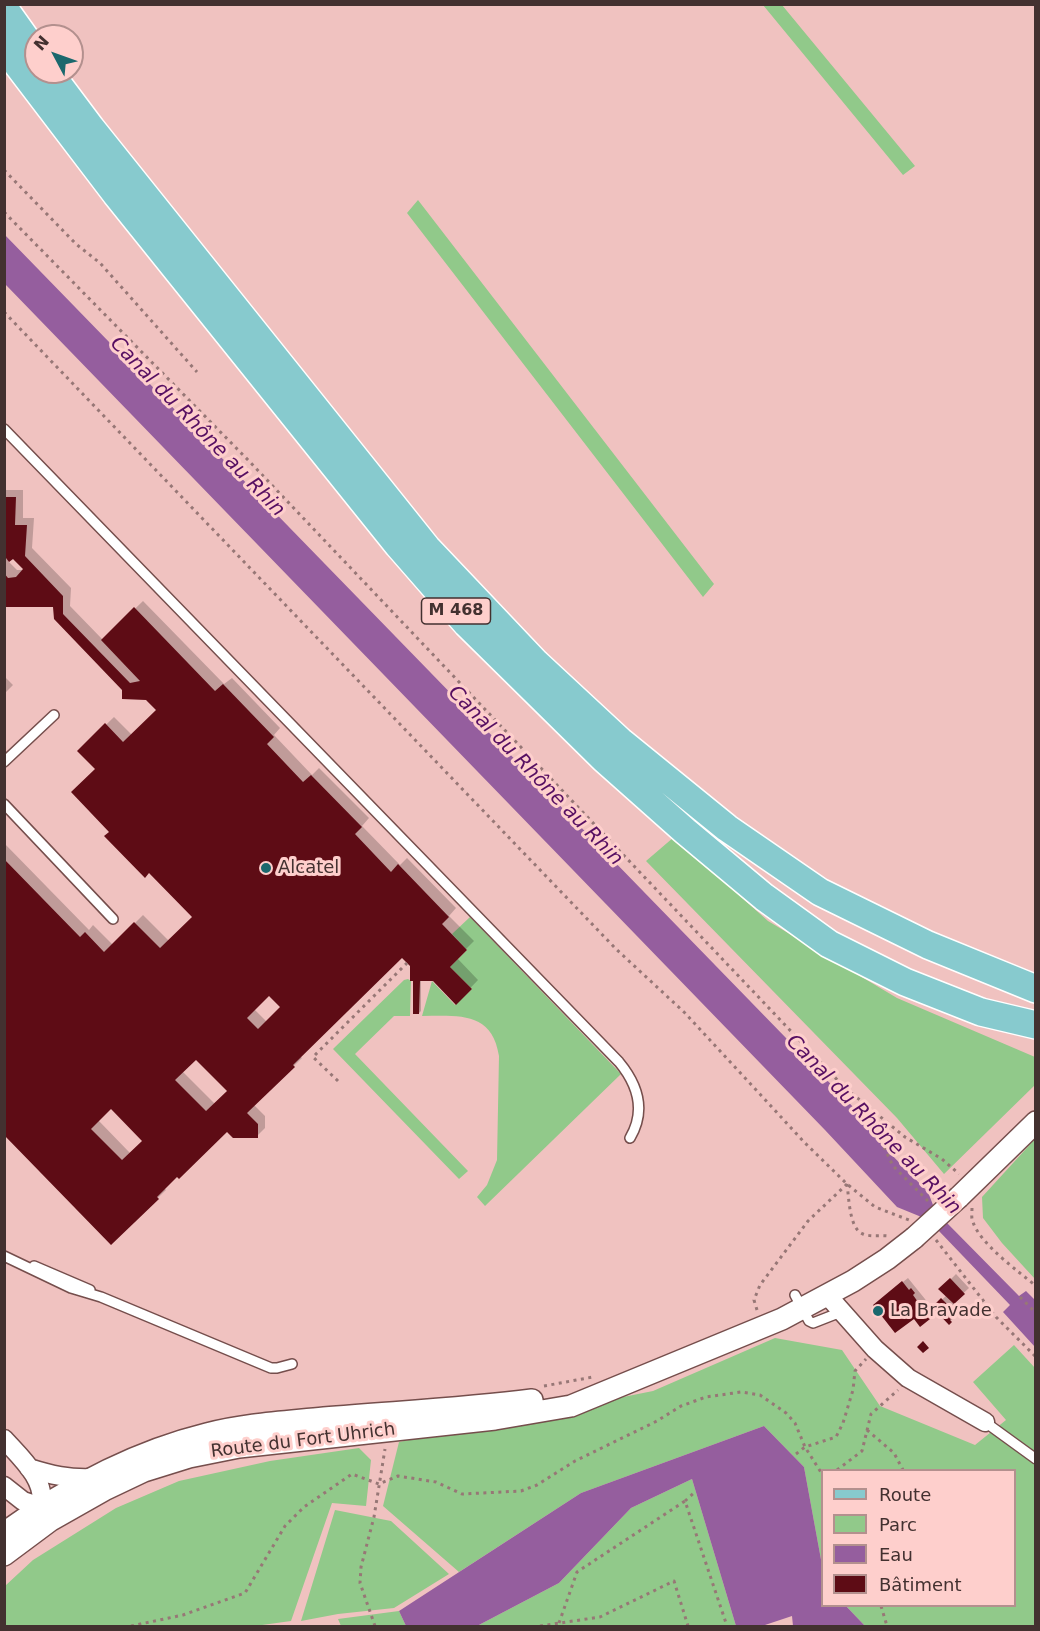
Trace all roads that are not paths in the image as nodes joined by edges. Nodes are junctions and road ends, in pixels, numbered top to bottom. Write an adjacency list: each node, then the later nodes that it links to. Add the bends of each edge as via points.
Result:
1 (4, 8): 2 (main road)
2 (24, 36)
3 (4, 46): 11 (main road, M 468, via 116,194 398,545 467,624 604,759 764,897 829,944 905,982 981,1012)
4 (58, 84): 10 (main road, M 468, via 427,548 536,663 620,741 727,828 820,892 928,945)
5 (4, 429): 13 (lane, via 619,1062 631,1076 639,1098 637,1122)
6 (54, 715): 7 (lane)
7 (4, 762)
8 (4, 804): 9 (lane)
9 (113, 919)
10 (1035, 989)
11 (1035, 1025)
12 (1035, 1122): 15 (street, Route du Fort Uhrich, bridge, via 964,1191 912,1230 872,1269)
13 (630, 1138)
14 (4, 1256): 18 (lane, via 71,1288 271,1368)
15 (828, 1296): 16 (street, Route du Fort Uhrich); 17 (street)
16 (799, 1302): 17 (lane, via 813,1323); 19 (street, Route du Fort Uhrich, via 729,1342)
17 (842, 1312): 20 (street, via 908,1378)
18 (292, 1364)
19 (622, 1386): 24 (street, Route du Fort Uhrich, via 529,1400 258,1424 161,1448); 26 (street, Route du Fort Uhrich, via 571,1406 495,1419 239,1447 189,1457)
20 (985, 1422): 22 (lane)
21 (4, 1439): 23 (street)
22 (1035, 1459)
23 (29, 1468): 24 (street, via 72,1479); 26 (street, via 38,1483)
24 (95, 1478): 26 (street, Route du Fort Uhrich)
25 (4, 1486): 26 (street)
26 (46, 1513): 27 (street, Route du Fort Uhrich); 28 (street, Route du Fort Uhrich)
27 (4, 1533)
28 (4, 1555)

